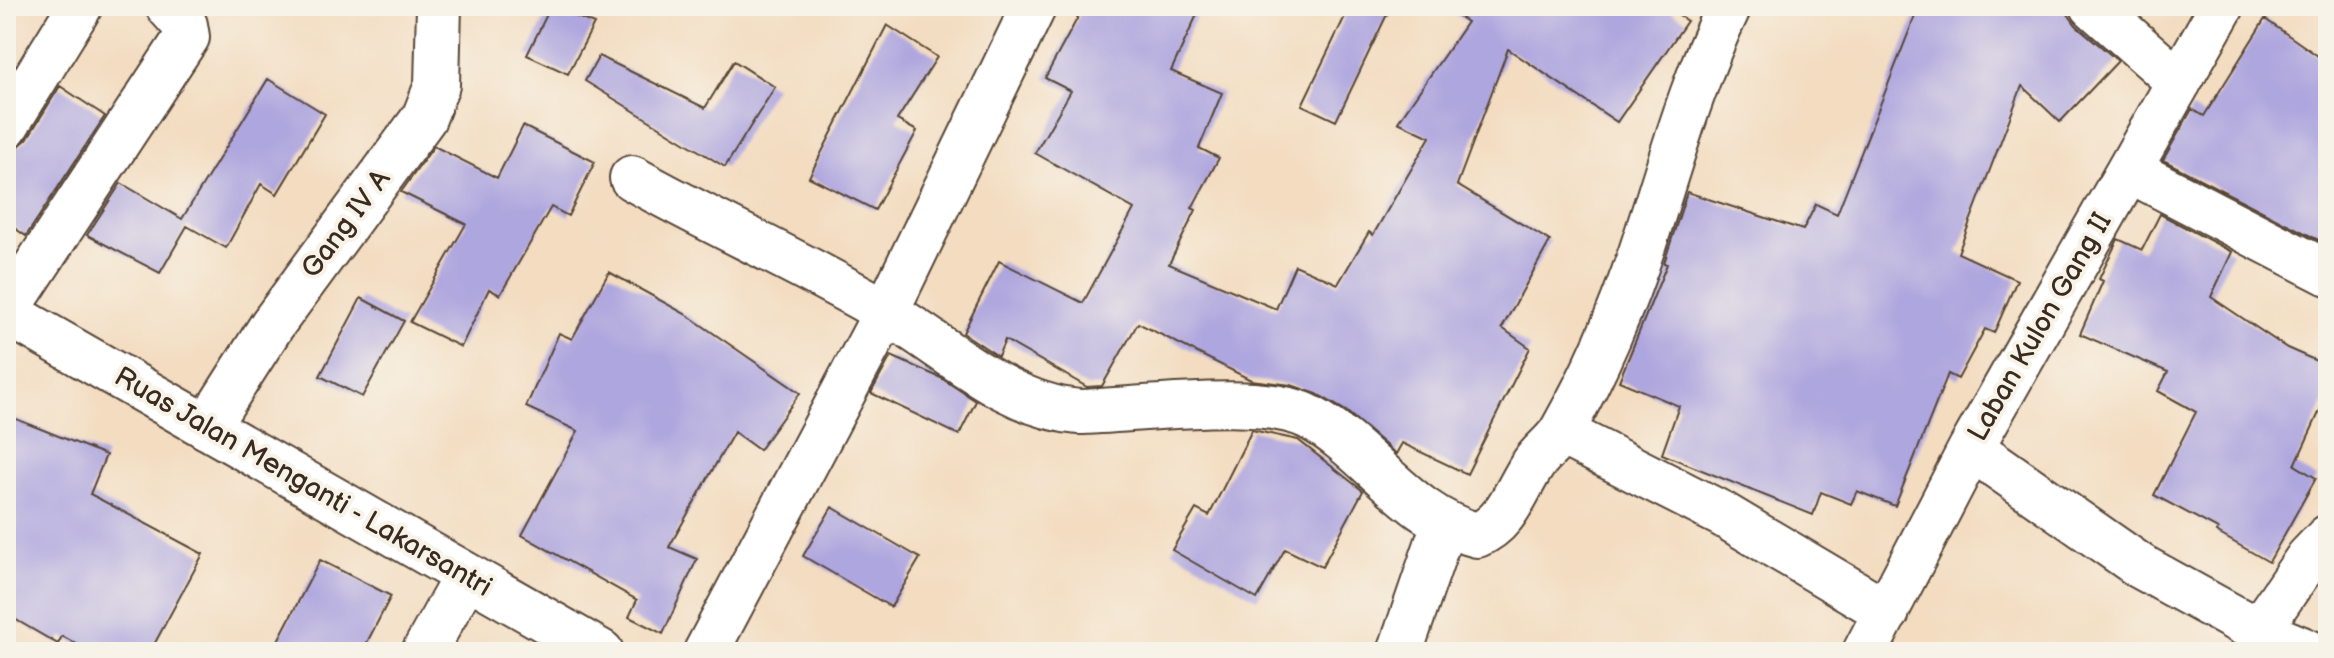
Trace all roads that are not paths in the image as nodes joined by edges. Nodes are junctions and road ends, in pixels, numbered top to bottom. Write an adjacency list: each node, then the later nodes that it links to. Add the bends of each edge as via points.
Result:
1 (80, 6): 9 (street)
2 (168, 6): 13 (street, via 185,25 187,37)
3 (439, 6): 15 (street, Gang IV A, via 437,85 424,118 290,299)
4 (1034, 6): 14 (street)
5 (1729, 6): 16 (street, via 1669,155 1620,304)
6 (2093, 6): 8 (street)
7 (2222, 6): 8 (street, Laban Kulon Gang II)
8 (2179, 82): 10 (street, Laban Kulon Gang II)
9 (6, 126)
10 (2129, 170): 12 (street); 17 (street, Laban Kulon Gang II)
11 (632, 178): 14 (street)
12 (2328, 273)
13 (6, 312): 15 (street, Ruas Jalan Menganti - Lakarsantri)
14 (886, 312): 18 (street, via 1012,394 1061,410 1265,405 1308,417); 25 (street)
15 (207, 427): 20 (street, Ruas Jalan Menganti - Lakarsantri)
16 (1562, 433): 18 (street, via 1534,462 1490,530 1477,535); 21 (street, via 1722,514)
17 (1971, 448): 21 (street, Laban Kulon Gang II); 22 (street, via 2140,566)
18 (1444, 524): 26 (street)
19 (2328, 537): 22 (street)
20 (466, 576): 23 (street); 24 (street, Ruas Jalan Menganti - Lakarsantri)
21 (1887, 612): 27 (street, Laban Kulon Gang II)
22 (2258, 631): 28 (street)
23 (424, 652)
24 (601, 652)
25 (706, 652)
26 (1400, 652)
27 (1865, 652)
28 (2309, 652)

